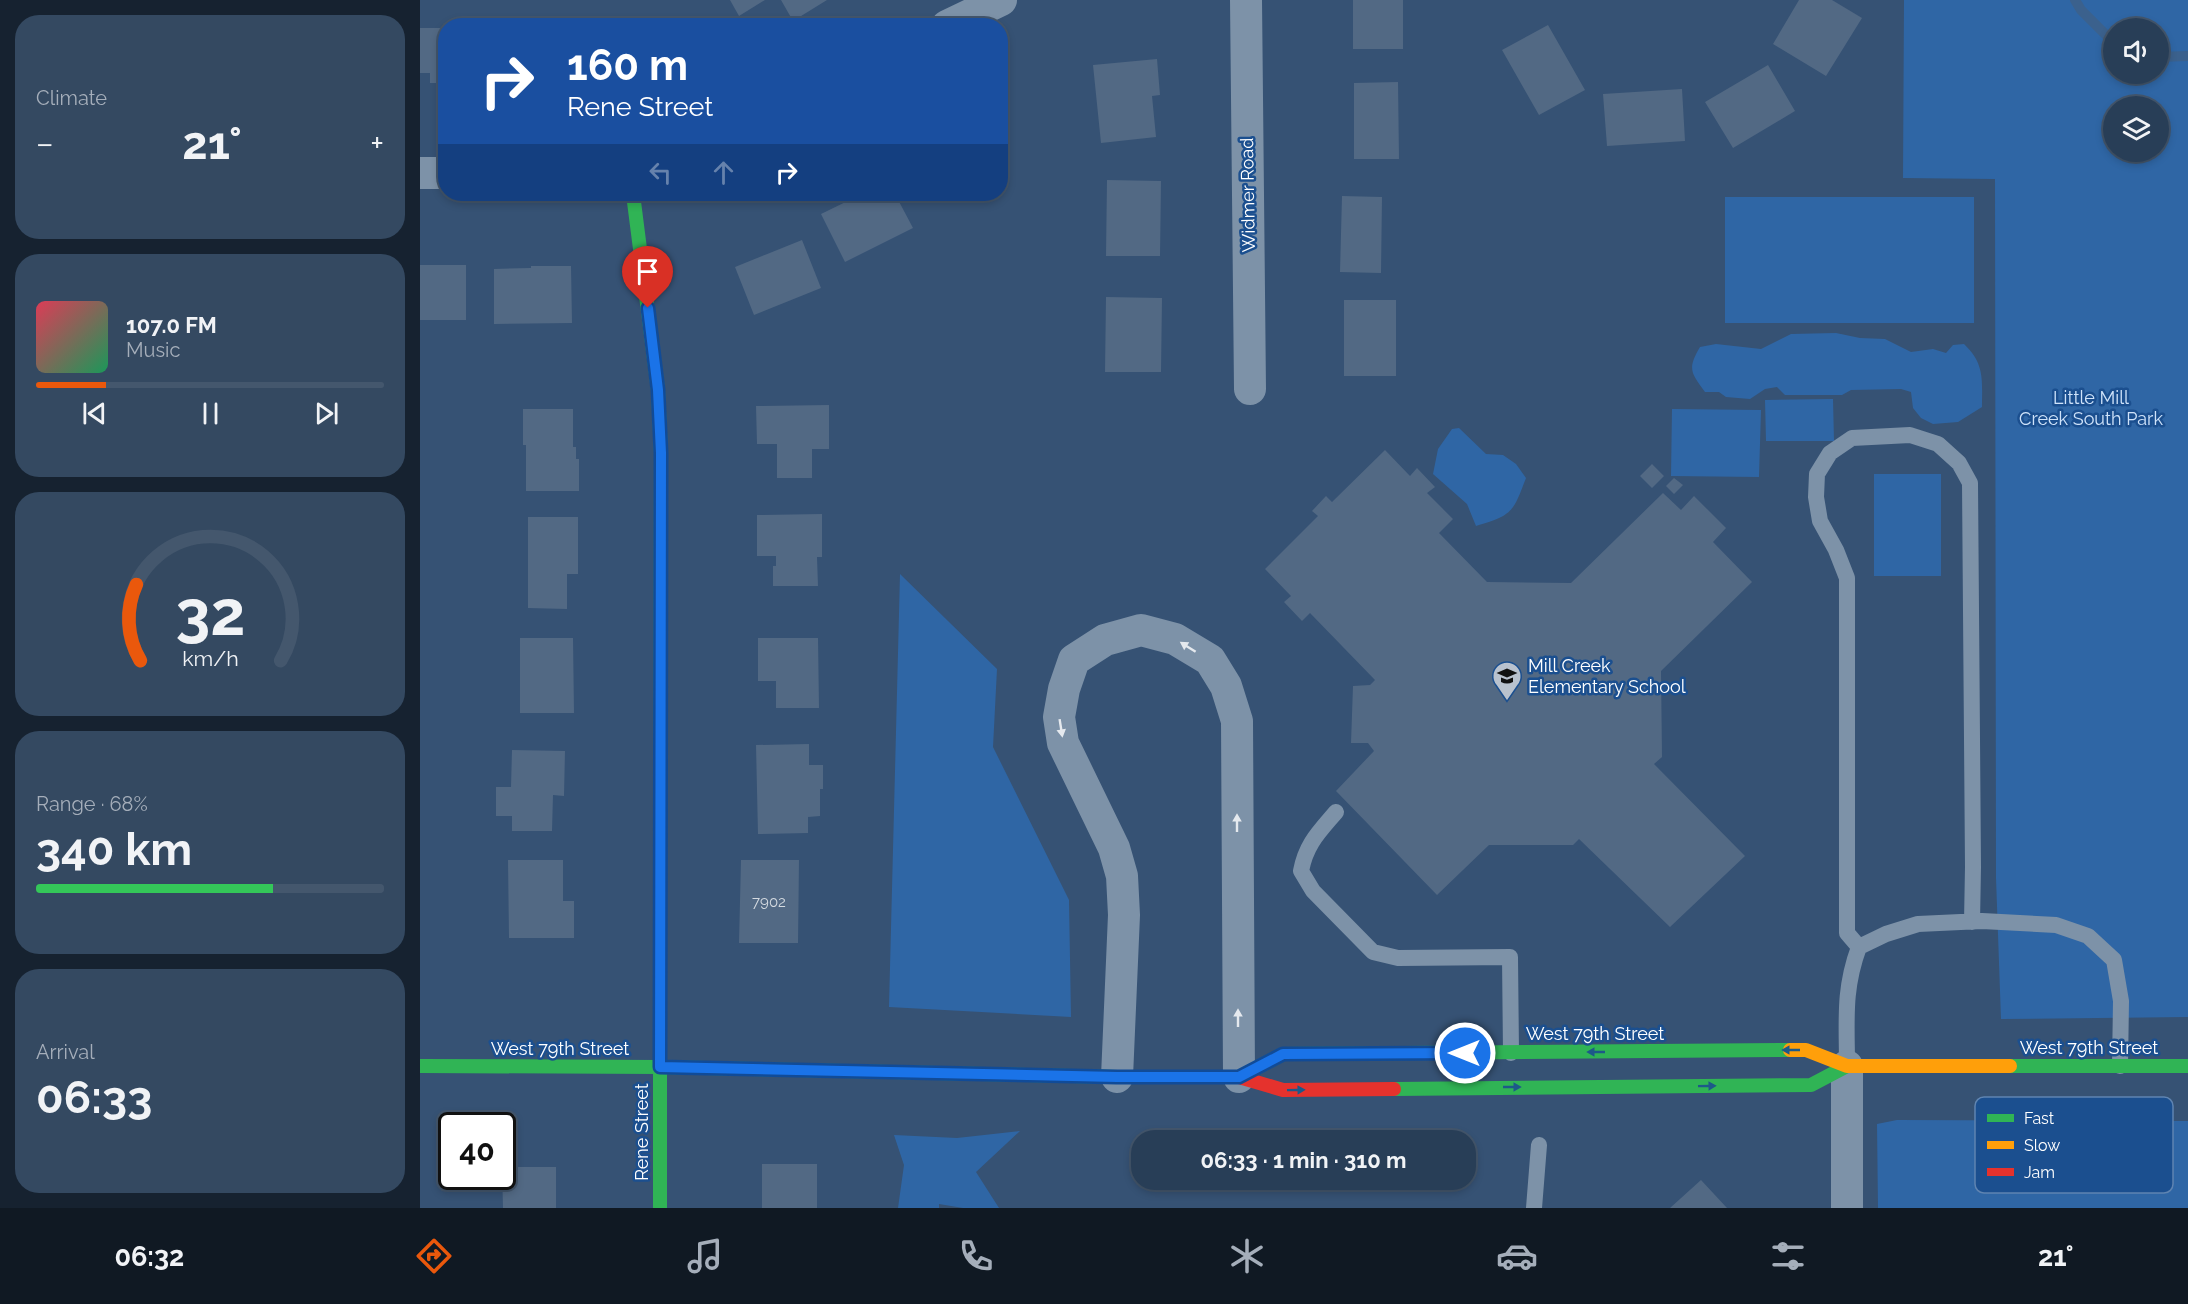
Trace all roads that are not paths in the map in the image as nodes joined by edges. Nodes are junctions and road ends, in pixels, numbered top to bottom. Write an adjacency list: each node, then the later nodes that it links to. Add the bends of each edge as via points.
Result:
1 (1001, 0): 3 (street)
2 (1246, 0): 7 (street, Widmer Road)
3 (964, 18)
4 (420, 173): 5 (street)
5 (438, 173)
6 (634, 201): 16 (street, Rene Street, via 658,390 661,453)
7 (1250, 389)
8 (1336, 812): 11 (lane, via 1309,844 1303,858 1301,871 1314,891 1373,952 1398,958 1510,957)
9 (1972, 922): 10 (lane, via 1918,924); 10 (lane, via 1970,483 1959,463 1938,444 1910,435 1852,438 1830,453 1817,474 1816,497 1820,521 1847,578 1847,933); 14 (lane, via 2056,925 2088,936 2114,960 2121,1001)
10 (1859, 947): 13 (lane, via 1846,993)
11 (1511, 1053): 13 (street, West 79th Street, one-way to 11, via 1806,1050); 18 (street, West 79th Street, via 1283,1054)
12 (420, 1066): 16 (street, West 79th Street)
13 (1846, 1066): 14 (street, West 79th Street); 18 (street, West 79th Street, one-way to 13, via 1284,1090 1764,1086 1811,1085); 22 (street)
14 (2120, 1066): 15 (street, West 79th Street)
15 (2188, 1066)
16 (660, 1067): 17 (street, West 79th Street); 20 (street, Rene Street)
17 (1117, 1077): 18 (street, West 79th Street); 18 (street, one-way to 17, via 1237,721 1226,686 1210,660 1175,639 1141,630 1105,640 1074,660 1059,717 1063,743 1114,848 1122,876)
18 (1239, 1077)
19 (1539, 1145): 21 (lane)
20 (660, 1208)
21 (1534, 1208)
22 (1848, 1208)

